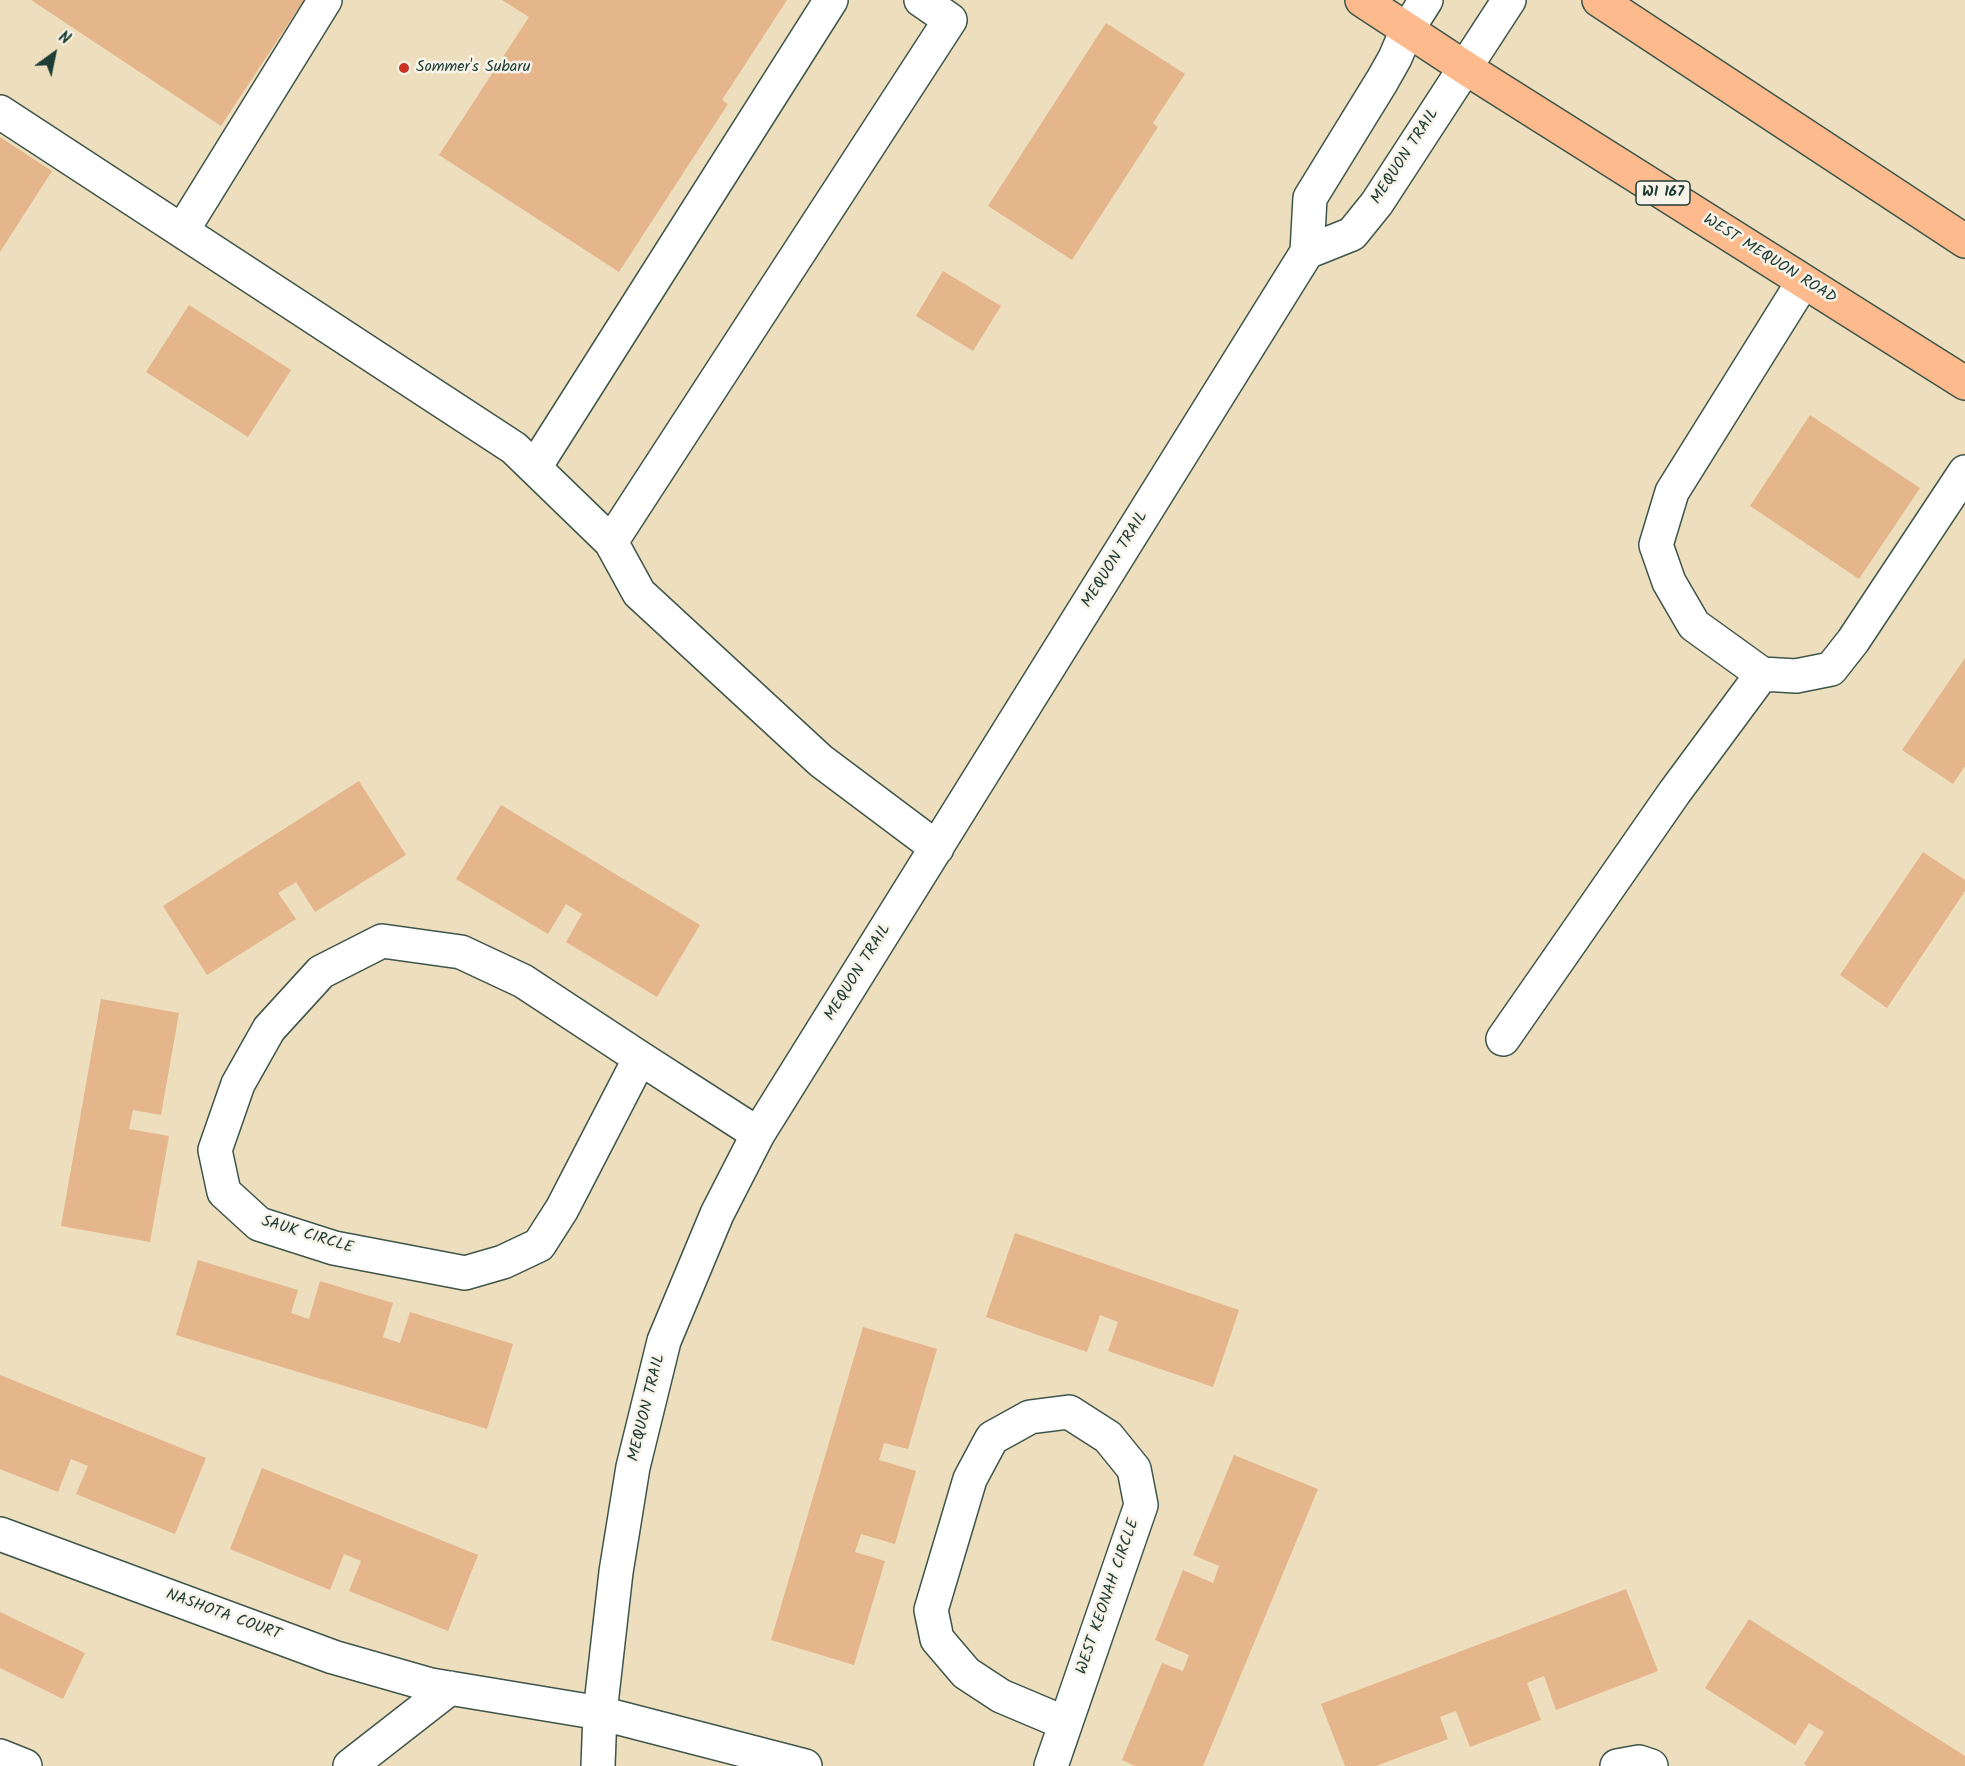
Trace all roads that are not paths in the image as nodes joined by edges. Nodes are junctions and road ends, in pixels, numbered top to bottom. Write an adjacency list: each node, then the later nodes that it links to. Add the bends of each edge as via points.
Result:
1 (325, 0): 11 (street)
2 (831, 0): 16 (street)
3 (921, 0): 18 (street, via 950,20)
4 (1362, 0): 8 (main road, WEST MEQUON ROAD / WI 167)
5 (1426, 0): 8 (street, MEQUON TRAIL)
6 (1509, 0): 9 (street, MEQUON TRAIL)
7 (1599, 0): 12 (main road)
8 (1407, 30): 9 (main road, WEST MEQUON ROAD / WI 167); 13 (street, MEQUON TRAIL, via 1391,66 1310,198)
9 (1464, 67): 13 (street, MEQUON TRAIL, via 1377,203 1352,234); 14 (main road, WEST MEQUON ROAD / WI 167)
10 (0, 112): 11 (street)
11 (182, 231): 16 (street, via 514,448)
12 (1965, 241)
13 (1307, 252): 20 (street, MEQUON TRAIL)
14 (1803, 282): 15 (main road, WEST MEQUON ROAD / WI 167); 19 (street, via 1672,492 1656,545 1669,582 1694,625)
15 (1965, 383)
16 (535, 467): 18 (street)
17 (1965, 472): 19 (street, via 1831,669 1796,676)
18 (611, 542): 20 (street, via 639,593 821,760)
19 (1762, 674): 21 (street)
20 (937, 848): 23 (street, MEQUON TRAIL)
21 (1503, 1039)
22 (640, 1058): 22 (street, SAUK CIRCLE, via 523,981 461,952 382,941 321,972 269,1029 238,1084 215,1150 224,1192 259,1224 334,1248 465,1273 503,1262 539,1245 562,1209); 23 (street, SAUK CIRCLE)
23 (758, 1134): 26 (street, MEQUON TRAIL, via 717,1214 664,1341 633,1467)
24 (0, 1534): 25 (street, NASHOTA COURT, via 333,1657)
25 (450, 1688): 26 (street, NASHOTA COURT); 30 (street)
26 (600, 1713): 31 (street, MEQUON TRAIL); 32 (street, NASHOTA COURT)
27 (1065, 1723): 27 (street, WEST KEONAH CIRCLE, via 1141,1505 1134,1469 1108,1437 1069,1412 1030,1418 992,1438 970,1479 931,1610 937,1640 966,1673 1001,1696); 33 (street, WEST KEONAH CIRCLE)
28 (0, 1756): 29 (street)
29 (25, 1766)
30 (350, 1766)
31 (598, 1766)
32 (805, 1766)
33 (1051, 1766)
34 (1617, 1766): 35 (street, via 1639,1761)
35 (1651, 1766)

